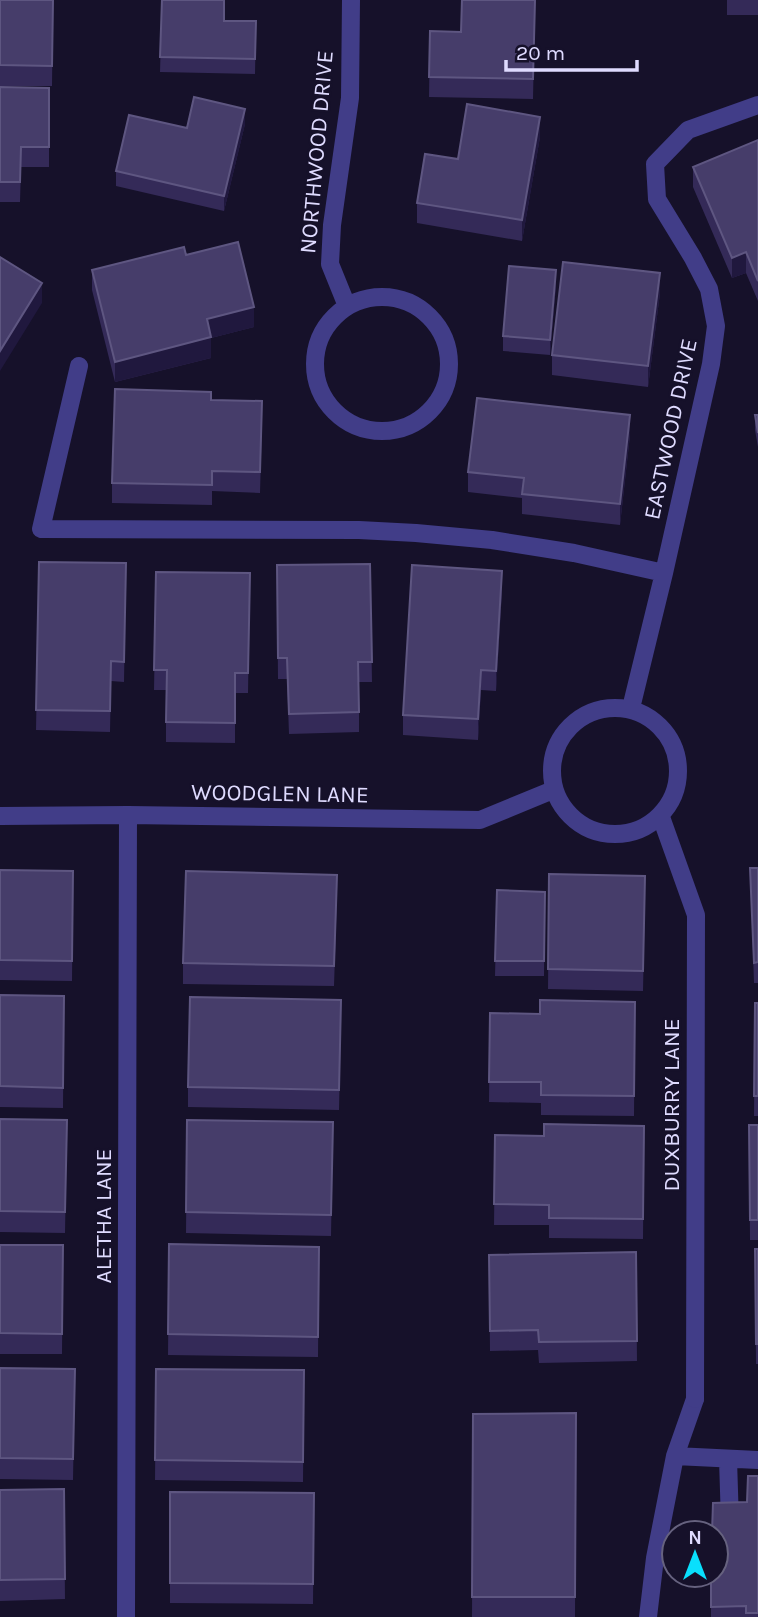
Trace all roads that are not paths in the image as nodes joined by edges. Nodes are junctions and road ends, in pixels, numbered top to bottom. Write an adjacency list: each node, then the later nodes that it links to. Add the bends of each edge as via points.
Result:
1 (351, 0): 3 (street, NORTHWOOD DRIVE, via 350,98 330,264)
2 (758, 105): 5 (street, EASTWOOD DRIVE, via 688,130 655,164 657,199 709,289 716,326)
3 (347, 306): 3 (street, via 389,297 410,303 429,316 442,334 448,354 440,397 426,414 386,431 344,419 327,403 314,362 330,321)
4 (79, 366): 5 (street, via 41,529 405,533 505,542)
5 (664, 573): 6 (street, EASTWOOD DRIVE)
6 (631, 708): 7 (street, via 597,709 568,726 552,756); 10 (street, via 661,725 678,754 678,788)
7 (553, 790): 8 (street, WOODGLEN LANE, via 480,820); 10 (street, via 570,817 599,833 632,833)
8 (128, 815): 9 (street, WOODGLEN LANE); 15 (street, ALETHA LANE)
9 (0, 817)
10 (661, 817): 11 (street, DUXBURRY LANE, via 696,915 695,1399)
11 (675, 1456): 12 (street); 16 (street, DUXBURRY LANE)
12 (728, 1458): 13 (street); 14 (street)
13 (758, 1460)
14 (730, 1519)
15 (126, 1617)
16 (648, 1617)

